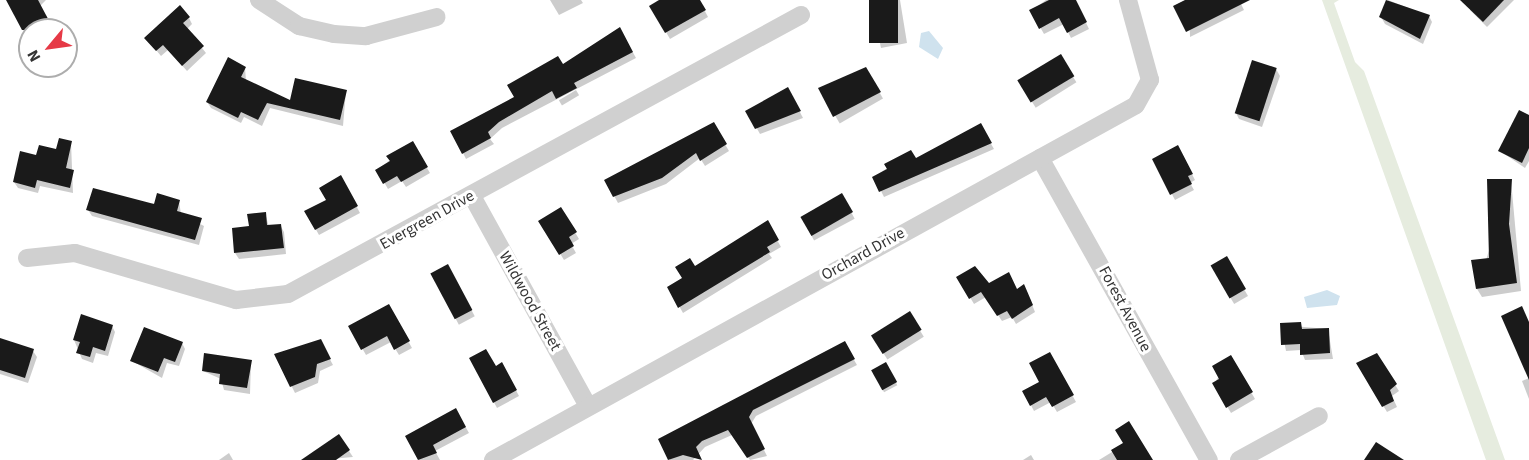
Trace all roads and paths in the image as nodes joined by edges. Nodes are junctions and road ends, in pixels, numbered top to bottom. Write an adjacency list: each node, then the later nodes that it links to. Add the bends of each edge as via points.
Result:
1 (259, 0): 4 (street, via 299,26 334,34 366,36)
2 (1128, 0): 5 (street, Orchard Drive, via 1148,60 1150,80 1144,96)
3 (801, 15): 6 (street, Evergreen Drive)
4 (437, 16)
5 (1040, 158): 8 (street, Orchard Drive); 11 (street, Forest Avenue)
6 (472, 195): 7 (street, Evergreen Drive, via 308,285 276,297 209,295 75,253); 8 (street, Wildwood Street)
7 (27, 258)
8 (588, 406): 10 (street, Orchard Drive)
9 (1319, 416): 12 (street)
10 (493, 460)
11 (1209, 460)
12 (1239, 460)

